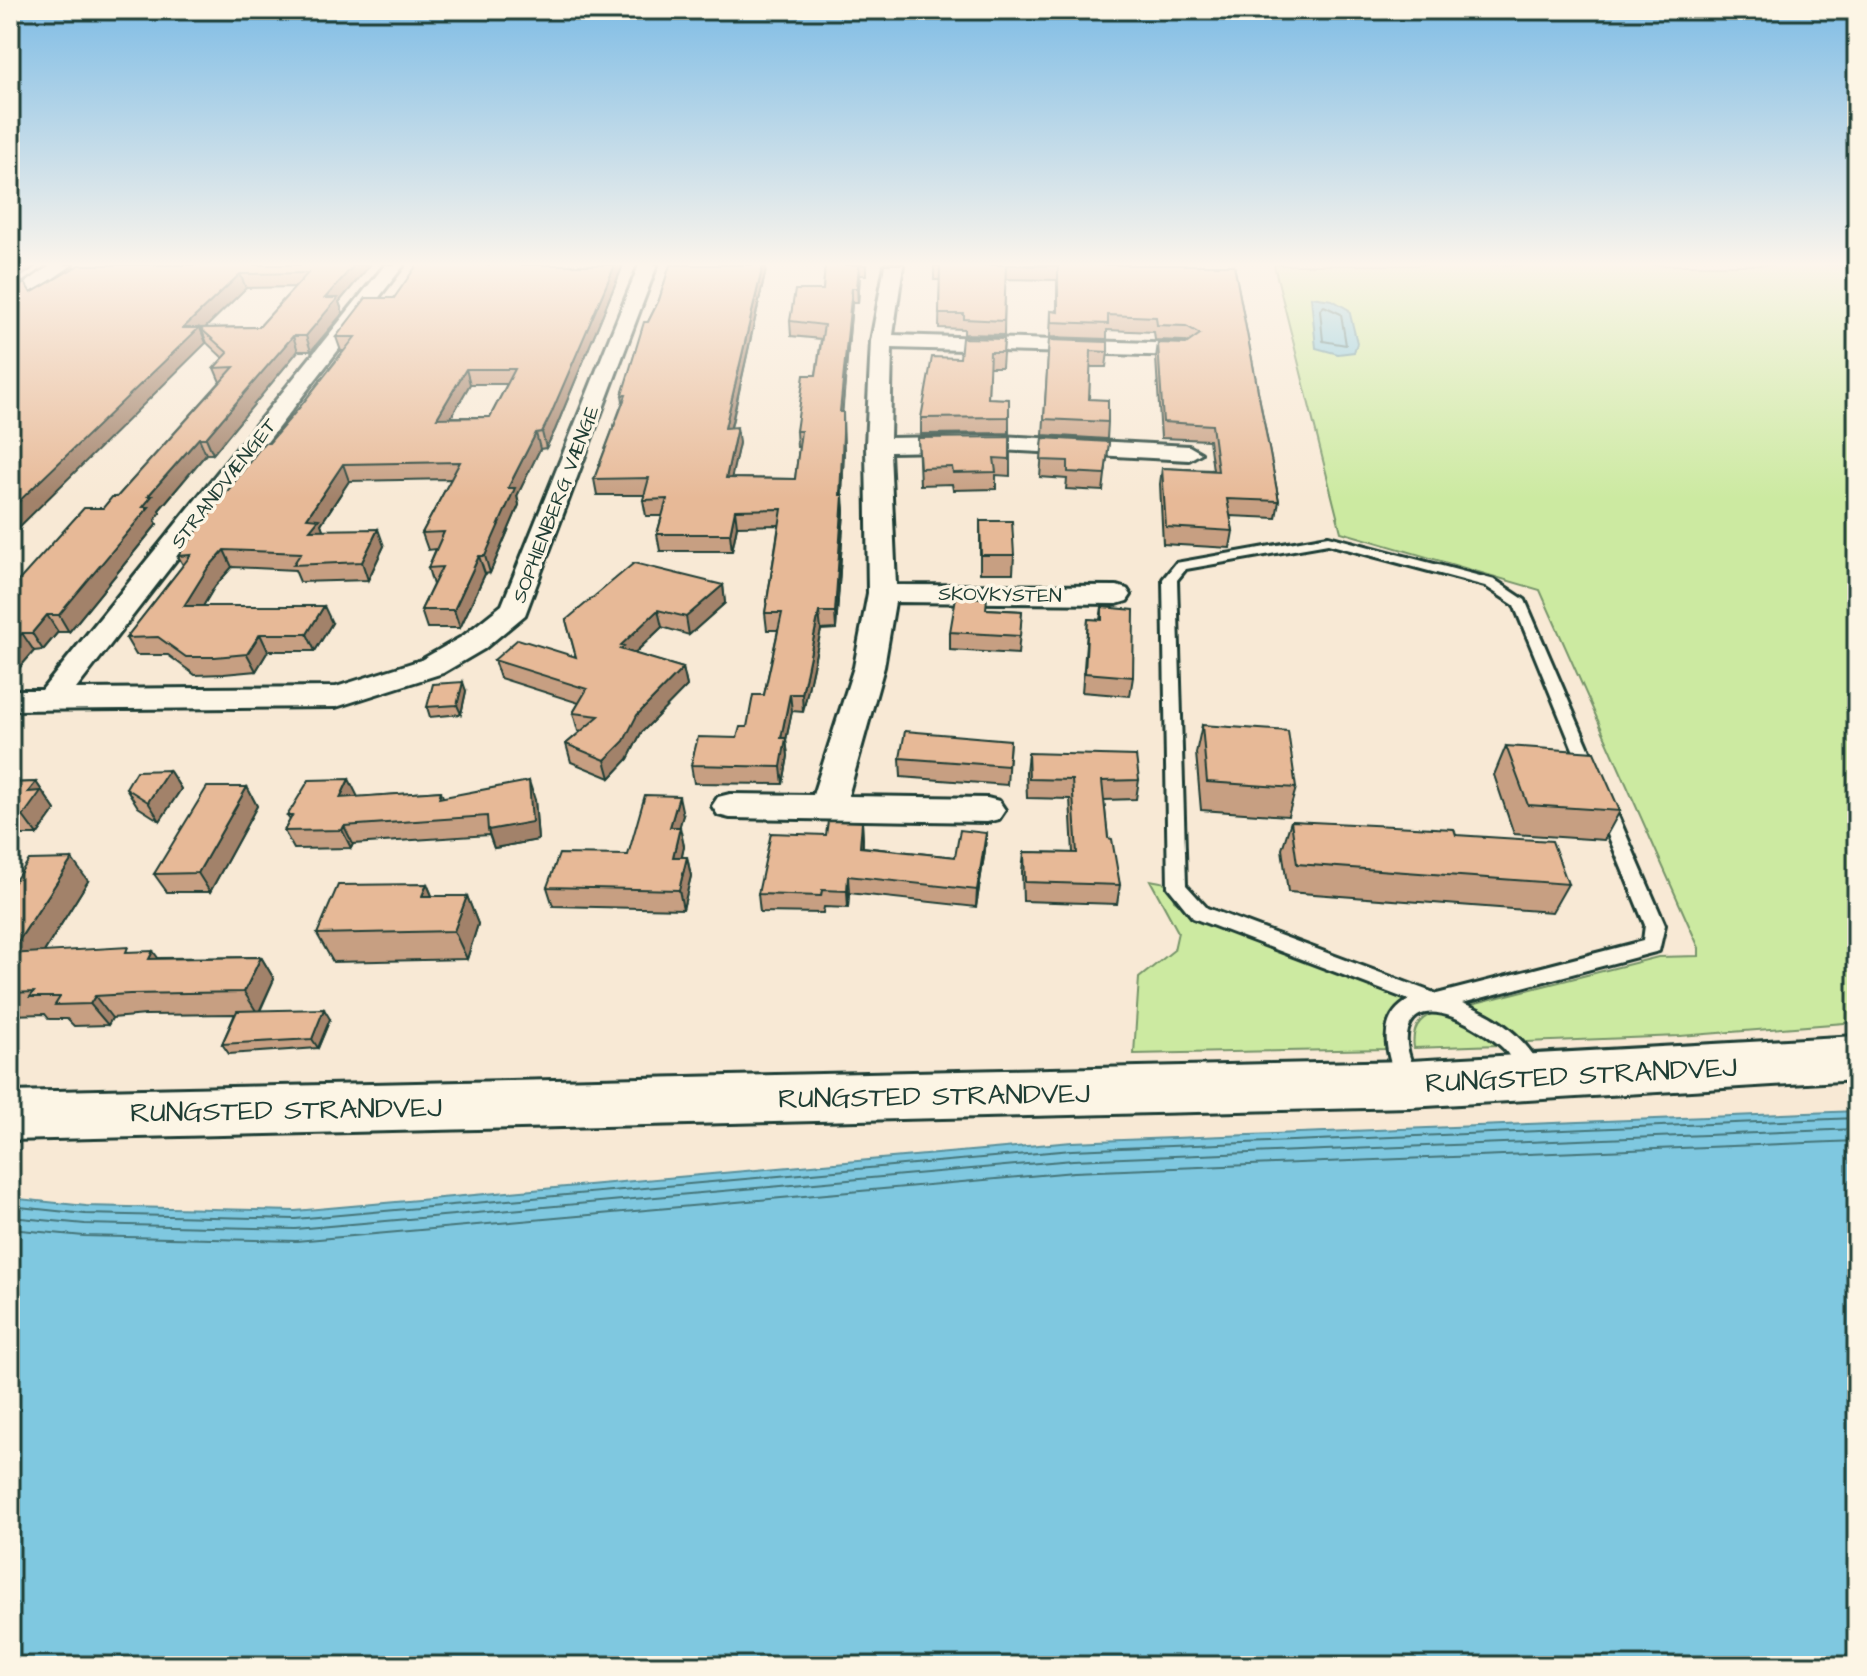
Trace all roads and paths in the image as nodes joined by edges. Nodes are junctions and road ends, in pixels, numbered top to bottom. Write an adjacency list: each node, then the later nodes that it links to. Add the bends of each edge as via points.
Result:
1 (333, 343): 11 (street, STRANDVÆNGET)
2 (618, 343): 11 (street, SOPHIENBERG VÆNGE, via 515,609 486,637 388,684 336,697)
3 (882, 343): 6 (street)
4 (956, 343): 5 (street)
5 (1184, 350)
6 (878, 445): 7 (street, via 1000,443); 8 (street)
7 (1189, 453)
8 (882, 593): 9 (street, SKOVKYSTEN); 13 (street, via 869,667)
9 (1117, 595)
10 (10, 700): 11 (street, SOPHIENBERG VÆNGE)
11 (51, 700)
12 (730, 806): 13 (street)
13 (827, 808): 14 (street)
14 (987, 810)
15 (1437, 1002): 15 (lane, via 1652,946 1655,925 1520,603 1490,583 1328,540 1181,566 1170,579 1177,887 1200,913); 17 (lane, via 1504,1037); 18 (lane, via 1408,1013 1397,1029 1397,1048)
16 (1857, 1058): 17 (main road, RUNGSTED STRANDVEJ)
17 (1535, 1078): 18 (main road, RUNGSTED STRANDVEJ)
18 (1410, 1084): 19 (main road, RUNGSTED STRANDVEJ)
19 (10, 1116)

